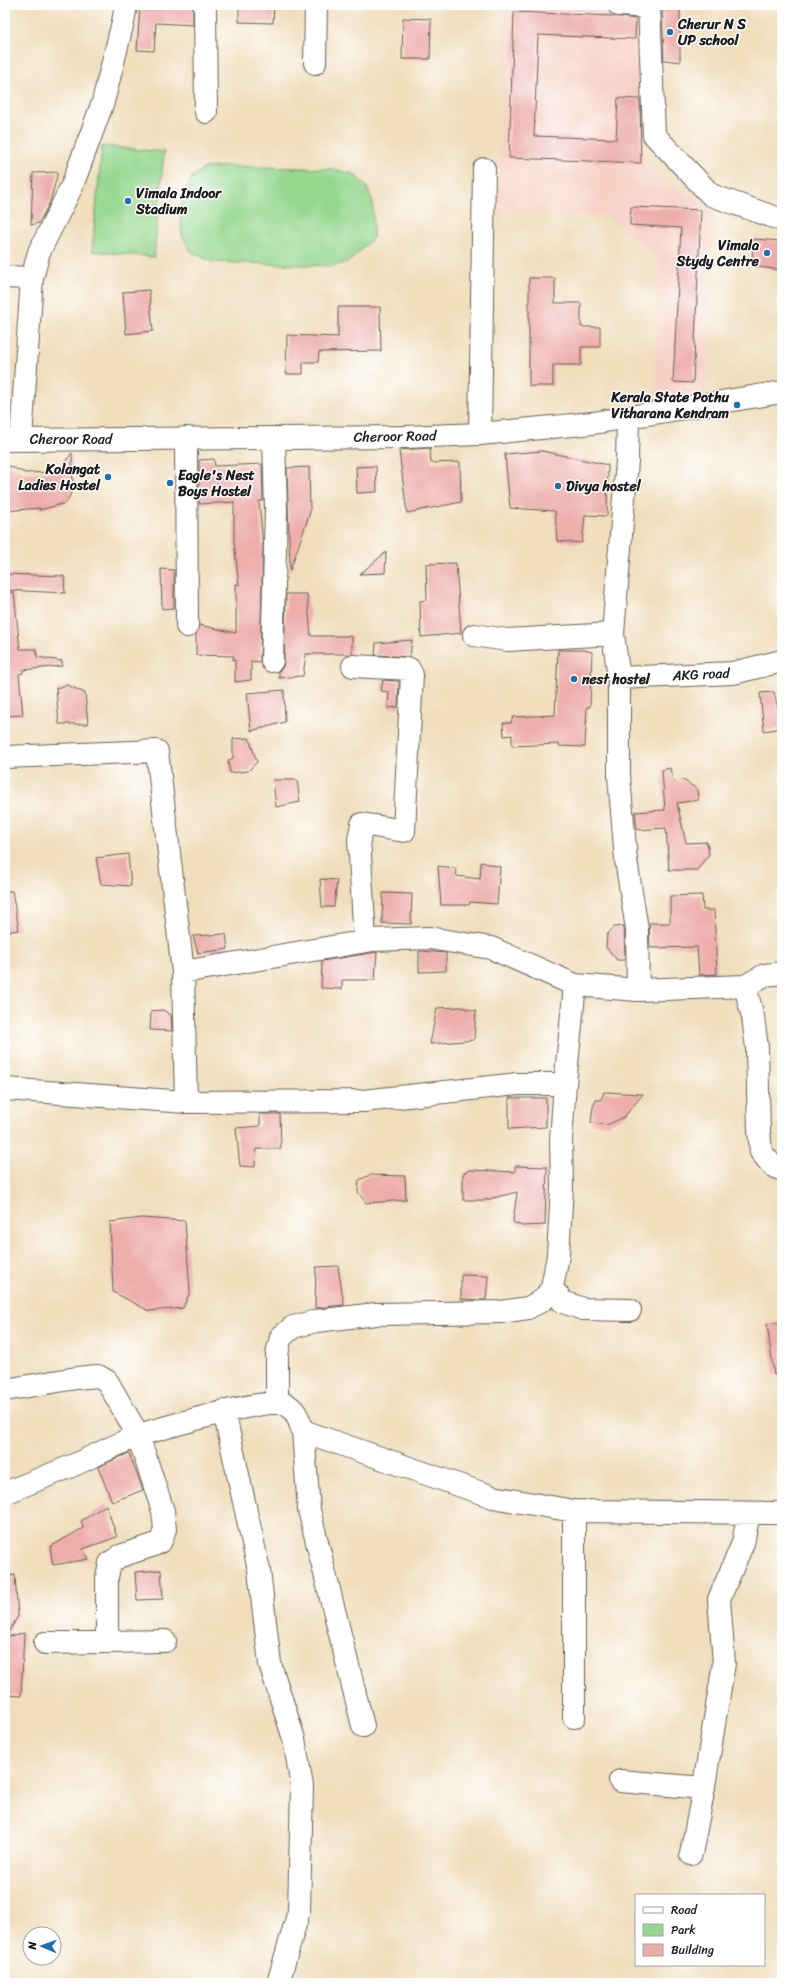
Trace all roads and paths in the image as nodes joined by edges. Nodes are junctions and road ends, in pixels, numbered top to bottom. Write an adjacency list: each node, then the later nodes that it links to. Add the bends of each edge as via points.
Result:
1 (126, 5): 11 (street, via 103,102 72,186 39,252)
2 (205, 5): 7 (street)
3 (316, 5): 6 (street)
4 (619, 5): 5 (street)
5 (649, 6): 9 (street, via 654,135 711,195)
6 (315, 63)
7 (206, 112)
8 (484, 169): 14 (street)
9 (782, 220)
10 (5, 277): 11 (street)
11 (32, 278): 17 (street)
12 (782, 392): 13 (street, Cheroor Road)
13 (628, 418): 14 (street, Cheroor Road, via 593,424); 19 (street)
14 (480, 434): 16 (street, Cheroor Road)
15 (186, 438): 16 (street, Cheroor Road); 17 (street, Cheroor Road); 18 (street)
16 (274, 438): 21 (street, via 276,509)
17 (13, 440)
18 (187, 626)
19 (613, 634): 20 (street, via 507,640); 24 (street)
20 (474, 635)
21 (272, 661)
22 (782, 661): 24 (street, AKG road, via 733,672)
23 (353, 666): 26 (street, via 409,670 412,675 404,831 362,824 359,839)
24 (619, 678): 31 (street, via 620,776 626,860 637,929)
25 (5, 757): 27 (street, via 157,752)
26 (365, 941): 27 (street); 29 (street, via 429,938 491,948)
27 (183, 972): 34 (street)
28 (782, 973): 30 (street, via 765,975)
29 (575, 985): 31 (street); 32 (street)
30 (745, 986): 31 (street); 35 (street, via 757,1048 761,1152 772,1166)
31 (638, 990)
32 (565, 1084): 34 (street, via 517,1084 363,1101); 36 (street, via 561,1140 562,1188)
33 (5, 1089): 34 (street)
34 (186, 1102)
35 (782, 1170)
36 (552, 1288): 37 (street, via 563,1302 582,1309); 39 (street, via 542,1300 528,1308 500,1312 376,1314 316,1321 293,1328 281,1337 277,1354)
37 (630, 1310)
38 (5, 1390): 42 (street, via 98,1376 107,1381)
39 (277, 1403): 40 (street); 41 (street, via 286,1404 294,1410)
40 (224, 1411): 42 (street); 55 (street, via 259,1570 270,1664 294,1739 302,1786 299,1911)
41 (303, 1431): 44 (street, via 493,1497); 51 (street, via 309,1510)
42 (138, 1436): 43 (street); 48 (street, via 163,1511 165,1529 161,1541 120,1556 110,1563 106,1577)
43 (10, 1492)
44 (574, 1511): 45 (street); 50 (street)
45 (749, 1513): 46 (street); 53 (street, via 743,1543 719,1598 724,1663)
46 (782, 1513)
47 (165, 1641): 48 (street)
48 (107, 1642): 49 (street)
49 (45, 1643)
50 (574, 1717)
51 (363, 1726)
52 (620, 1782): 53 (street)
53 (704, 1788): 54 (street)
54 (690, 1854)
55 (278, 1983)

